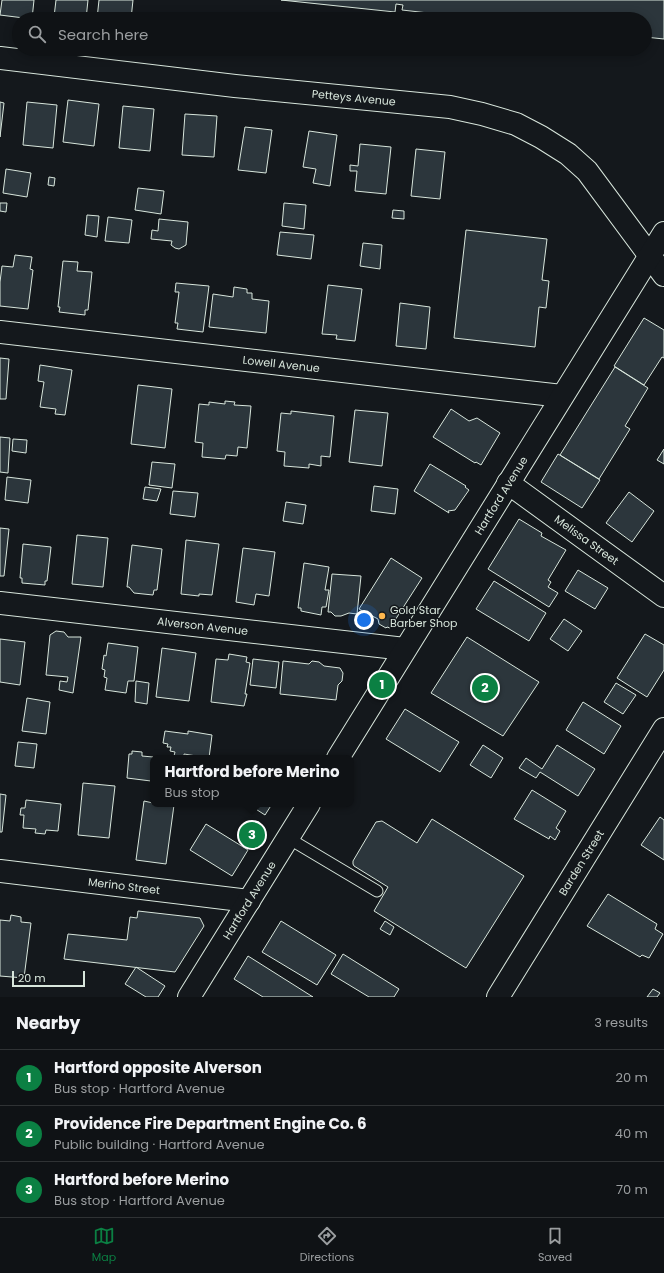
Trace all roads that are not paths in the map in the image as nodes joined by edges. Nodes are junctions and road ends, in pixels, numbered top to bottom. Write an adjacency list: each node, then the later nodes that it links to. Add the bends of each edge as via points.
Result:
1 (0, 58): 3 (street, Petteys Avenue, via 235,86 450,107 516,124 568,154 587,172)
2 (664, 233): 3 (street, Hartford Avenue)
3 (650, 256): 4 (street, Petteys Avenue); 6 (street, Hartford Avenue)
4 (664, 275)
5 (0, 332): 6 (street, Lowell Avenue)
6 (562, 396): 7 (street, Hartford Avenue)
7 (508, 483): 8 (street, Melissa Street); 10 (street, Hartford Avenue)
8 (664, 596)
9 (0, 603): 10 (street, Alverson Avenue)
10 (405, 649): 12 (street, Hartford Avenue)
11 (664, 729): 19 (street, Barden Street)
12 (340, 755)
13 (307, 807): 14 (street, Hartford Avenue)
14 (288, 838): 16 (lane); 17 (street, Hartford Avenue)
15 (0, 872): 17 (street, Merino Street)
16 (377, 891)
17 (249, 901): 18 (street, Hartford Avenue)
18 (189, 997)
19 (498, 997)

